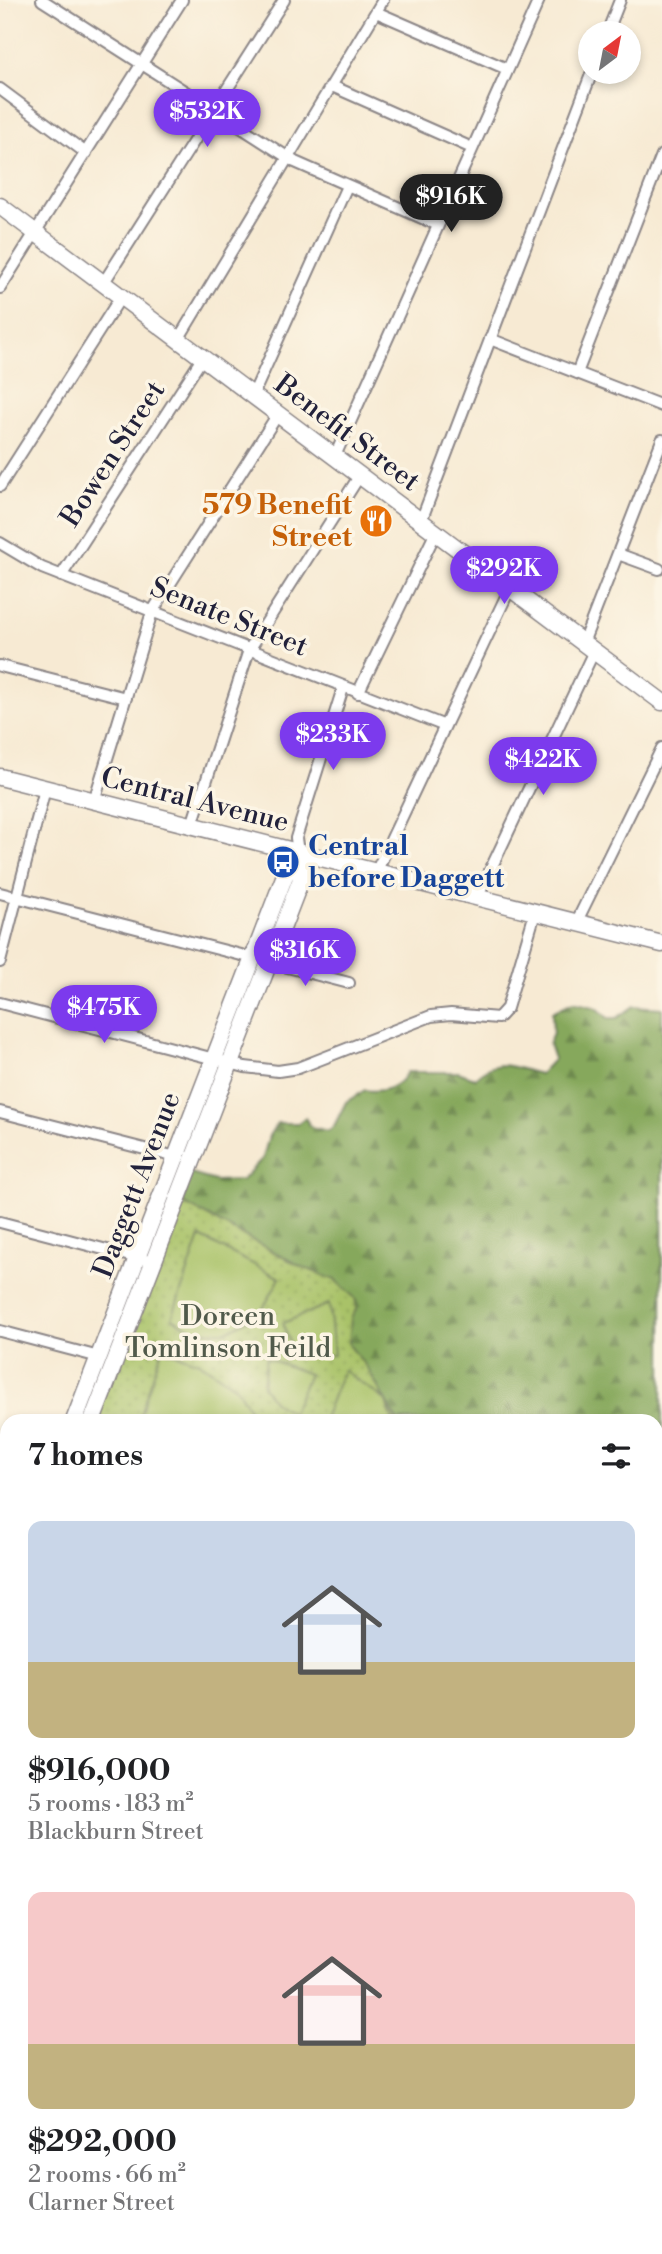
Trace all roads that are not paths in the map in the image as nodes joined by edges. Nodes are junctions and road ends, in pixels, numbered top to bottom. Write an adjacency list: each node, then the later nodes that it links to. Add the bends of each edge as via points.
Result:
1 (42, 0): 7 (street)
2 (182, 0): 10 (street)
3 (284, 0): 15 (street)
4 (383, 0): 8 (street)
5 (539, 0): 11 (street)
6 (620, 0): 9 (street)
7 (57, 4): 10 (street)
8 (376, 12): 11 (street); 13 (street)
9 (612, 21)
10 (142, 64): 15 (street); 17 (street)
11 (508, 69): 16 (street)
12 (587, 84): 28 (street)
13 (332, 86): 16 (street); 19 (street)
14 (0, 89): 17 (street)
15 (214, 110): 19 (street); 24 (street)
16 (472, 148): 22 (street)
17 (86, 153): 23 (street)
18 (662, 155): 30 (street)
19 (288, 157): 20 (street); 27 (street)
20 (347, 186): 22 (street); 31 (street)
21 (0, 206): 23 (street, Benefit Street)
22 (438, 225): 35 (street)
23 (35, 232): 24 (street, Benefit Street); 25 (street)
24 (104, 282): 26 (street, Benefit Street)
25 (0, 288)
26 (122, 296): 27 (street, Benefit Street); 38 (street)
27 (178, 338): 29 (street, Benefit Street)
28 (490, 340): 30 (street); 39 (street)
29 (202, 357): 31 (street, Benefit Street); 44 (street, Bowen Street)
30 (577, 373): 32 (street)
31 (253, 395): 33 (street, Benefit Street)
32 (662, 405)
33 (278, 414): 35 (street, Benefit Street); 46 (street)
34 (662, 440): 36 (street)
35 (335, 456): 37 (street, Benefit Street)
36 (657, 467): 42 (street)
37 (360, 475): 39 (street, Benefit Street); 48 (street)
38 (0, 486)
39 (421, 521): 40 (street, Benefit Street)
40 (436, 532): 45 (street, Benefit Street); 51 (street)
41 (1, 546): 44 (street, Senate Street)
42 (618, 554): 43 (street); 47 (street)
43 (659, 569)
44 (61, 576): 46 (street, Senate Street)
45 (510, 588): 47 (street, Benefit Street); 54 (street)
46 (152, 612): 48 (street, Senate Street); 52 (street)
47 (589, 647): 53 (street, Benefit Street); 64 (street)
48 (249, 650): 50 (street, Senate Street); 59 (street)
49 (0, 666): 52 (street)
50 (343, 688): 51 (street, Senate Street); 60 (street, Daggett Avenue, via 296,838)
51 (358, 693): 54 (street, Senate Street)
52 (126, 698): 58 (street)
53 (662, 702)
54 (445, 726): 61 (street)
55 (662, 748): 66 (street)
56 (0, 777): 57 (street, Central Avenue)
57 (45, 789): 58 (street, Central Avenue); 63 (street)
58 (94, 802): 59 (street, Central Avenue)
59 (192, 825): 60 (street, Central Avenue)
60 (298, 853): 61 (street, Central Avenue); 68 (street, Daggett Avenue, via 285,875)
61 (376, 872): 64 (street, Central Avenue)
62 (0, 893): 63 (street)
63 (16, 898): 68 (street); 69 (street)
64 (477, 898): 65 (street, Central Avenue)
65 (535, 913): 66 (street, Central Avenue); 72 (street, via 507,1008 498,1018 431,1016 298,1068 260,1070)
66 (576, 923): 67 (street, Central Avenue)
67 (662, 944)
68 (261, 960): 70 (street); 72 (street, Daggett Avenue)
69 (0, 962)
70 (349, 984)
71 (0, 1003): 72 (street)
72 (223, 1060): 74 (street, Daggett Avenue); 77 (street, Daggett Avenue)
73 (0, 1112): 74 (street)
74 (176, 1157): 76 (street, Daggett Avenue)
75 (0, 1222): 76 (street)
76 (137, 1257): 77 (street); 79 (street, Daggett Avenue)
77 (153, 1262): 81 (street, Daggett Avenue)
78 (0, 1331): 79 (street)
79 (99, 1357): 80 (street, Daggett Avenue)
80 (77, 1414)
81 (95, 1414)

